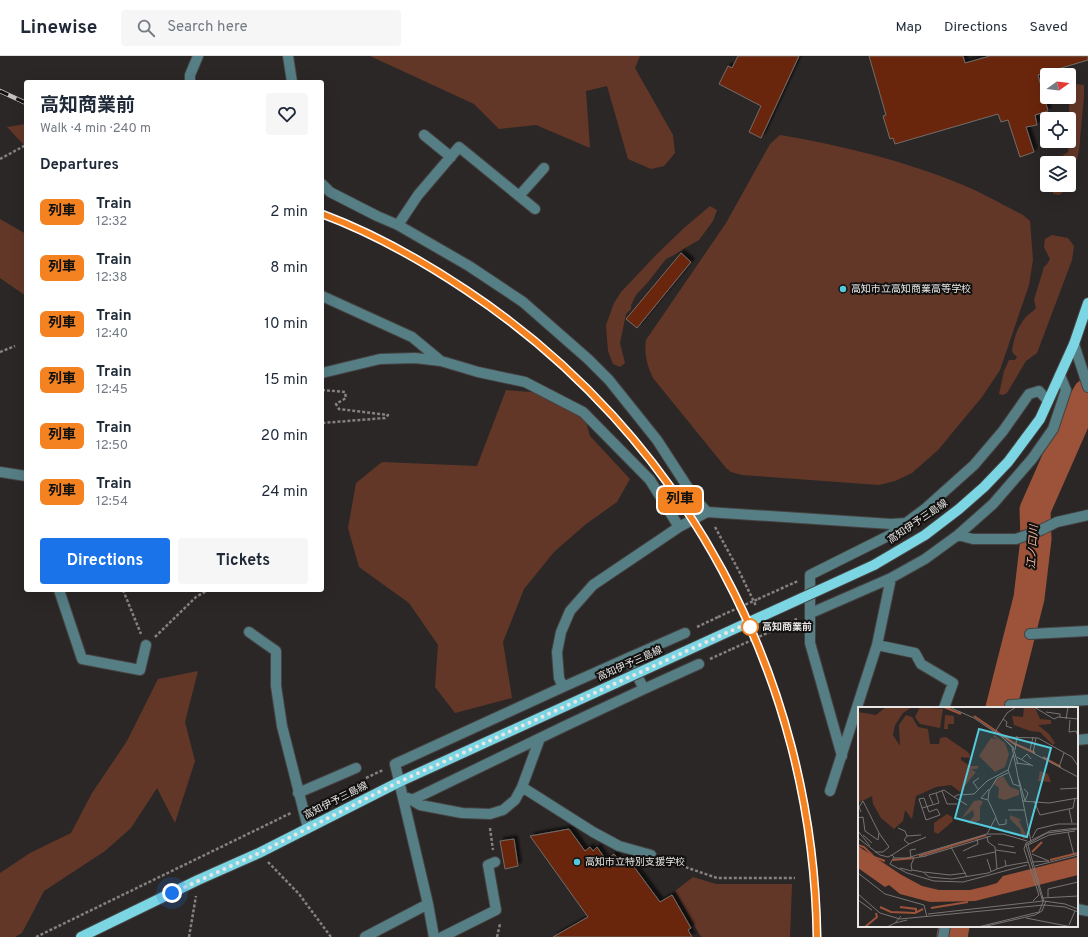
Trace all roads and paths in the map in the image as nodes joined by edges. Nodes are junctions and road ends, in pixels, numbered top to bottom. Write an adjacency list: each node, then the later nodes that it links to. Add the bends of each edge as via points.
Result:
1 (198, 56): 3 (street)
2 (288, 56): 4 (street)
3 (190, 80)
4 (292, 80)
5 (424, 135): 7 (street)
6 (24, 146): 8 (path)
7 (450, 157): 11 (street, via 459,147); 13 (street, via 418,195)
8 (0, 159)
9 (544, 168): 11 (street)
10 (324, 186): 13 (street, via 330,192)
11 (519, 196): 12 (street)
12 (535, 209)
13 (398, 225): 28 (street, via 469,266 523,302 588,359 609,380 657,440 696,500)
14 (324, 297): 19 (street, via 412,337)
15 (1088, 303): 16 (main road, 高知伊予三島線)
16 (1074, 344): 21 (main road, 高知伊予三島線); 22 (street)
17 (15, 346): 18 (path)
18 (0, 352)
19 (441, 361): 20 (street, via 415,358 380,359); 31 (street, via 525,382 583,412 650,480)
20 (324, 373)
21 (1060, 375): 24 (main road, 高知伊予三島線); 32 (street, via 1066,390 1053,428 1012,484)
22 (1088, 386)
23 (324, 390): 25 (path, via 345,392 346,398 336,404 339,409 388,415 385,418)
24 (1048, 401): 30 (street, via 1038,391 1029,394 1003,431 974,465); 60 (main road, 高知伊予三島線, bridge, via 1040,419 1008,462 984,487 925,535 874,565)
25 (324, 423)
26 (0, 472): 27 (street)
27 (24, 476)
28 (707, 512): 30 (street); 31 (street); 38 (path)
29 (1088, 515): 32 (street, via 1057,522 1016,539 973,539)
30 (906, 523): 39 (street, via 890,535 810,575)
31 (680, 527): 48 (street, via 593,585 570,611 560,632 557,652 559,678)
32 (958, 535): 33 (street)
33 (891, 578): 39 (street); 45 (street)
34 (787, 586): 42 (path, bridge)
35 (60, 592): 44 (street, via 82,659 140,670)
36 (124, 592): 44 (path)
37 (205, 592): 44 (path, via 196,597)
38 (759, 613)
39 (806, 615): 47 (path, bridge); 56 (street, via 810,643)
40 (1088, 631): 43 (street)
41 (249, 632): 63 (street, via 276,651 276,686 282,726)
42 (685, 633): 46 (street)
43 (1030, 634)
44 (146, 645)
45 (877, 645): 52 (street, via 915,653 921,664 953,683); 56 (street)
46 (628, 658): 48 (street); 49 (street)
47 (699, 664): 49 (street)
48 (563, 687): 57 (street)
49 (644, 690): 53 (street)
50 (1088, 700): 51 (street)
51 (1010, 705)
52 (944, 707)
53 (540, 738): 61 (street); 65 (street)
54 (1088, 739): 55 (street)
55 (1078, 740)
56 (842, 756): 62 (street)
57 (395, 764): 59 (path); 60 (street)
58 (356, 768): 63 (street)
59 (359, 781)
60 (399, 782): 64 (street); 67 (main road, 高知伊予三島線)
61 (522, 787): 65 (street, via 515,800 503,810 490,814 462,813); 69 (street, via 619,846)
62 (830, 791)
63 (298, 793): 66 (street)
64 (402, 795): 65 (street); 73 (street)
65 (412, 800)
66 (302, 808): 67 (street); 77 (path)
67 (308, 828): 68 (main road, 高知伊予三島線)
68 (259, 853): 72 (main road, 高知伊予三島線); 80 (path, via 299,894)
69 (651, 855): 71 (path, via 717,878)
70 (495, 862): 83 (street, via 488,864 496,910)
71 (795, 878)
72 (198, 880): 78 (main road, 高知伊予三島線); 79 (path)
73 (428, 904): 81 (street); 82 (street)
74 (1078, 908): 75 (street)
75 (1088, 911)
76 (945, 927): 84 (street)
77 (36, 937)
78 (81, 937)
79 (189, 937)
80 (331, 937)
81 (365, 937)
82 (434, 937)
83 (442, 937)
84 (943, 937)

